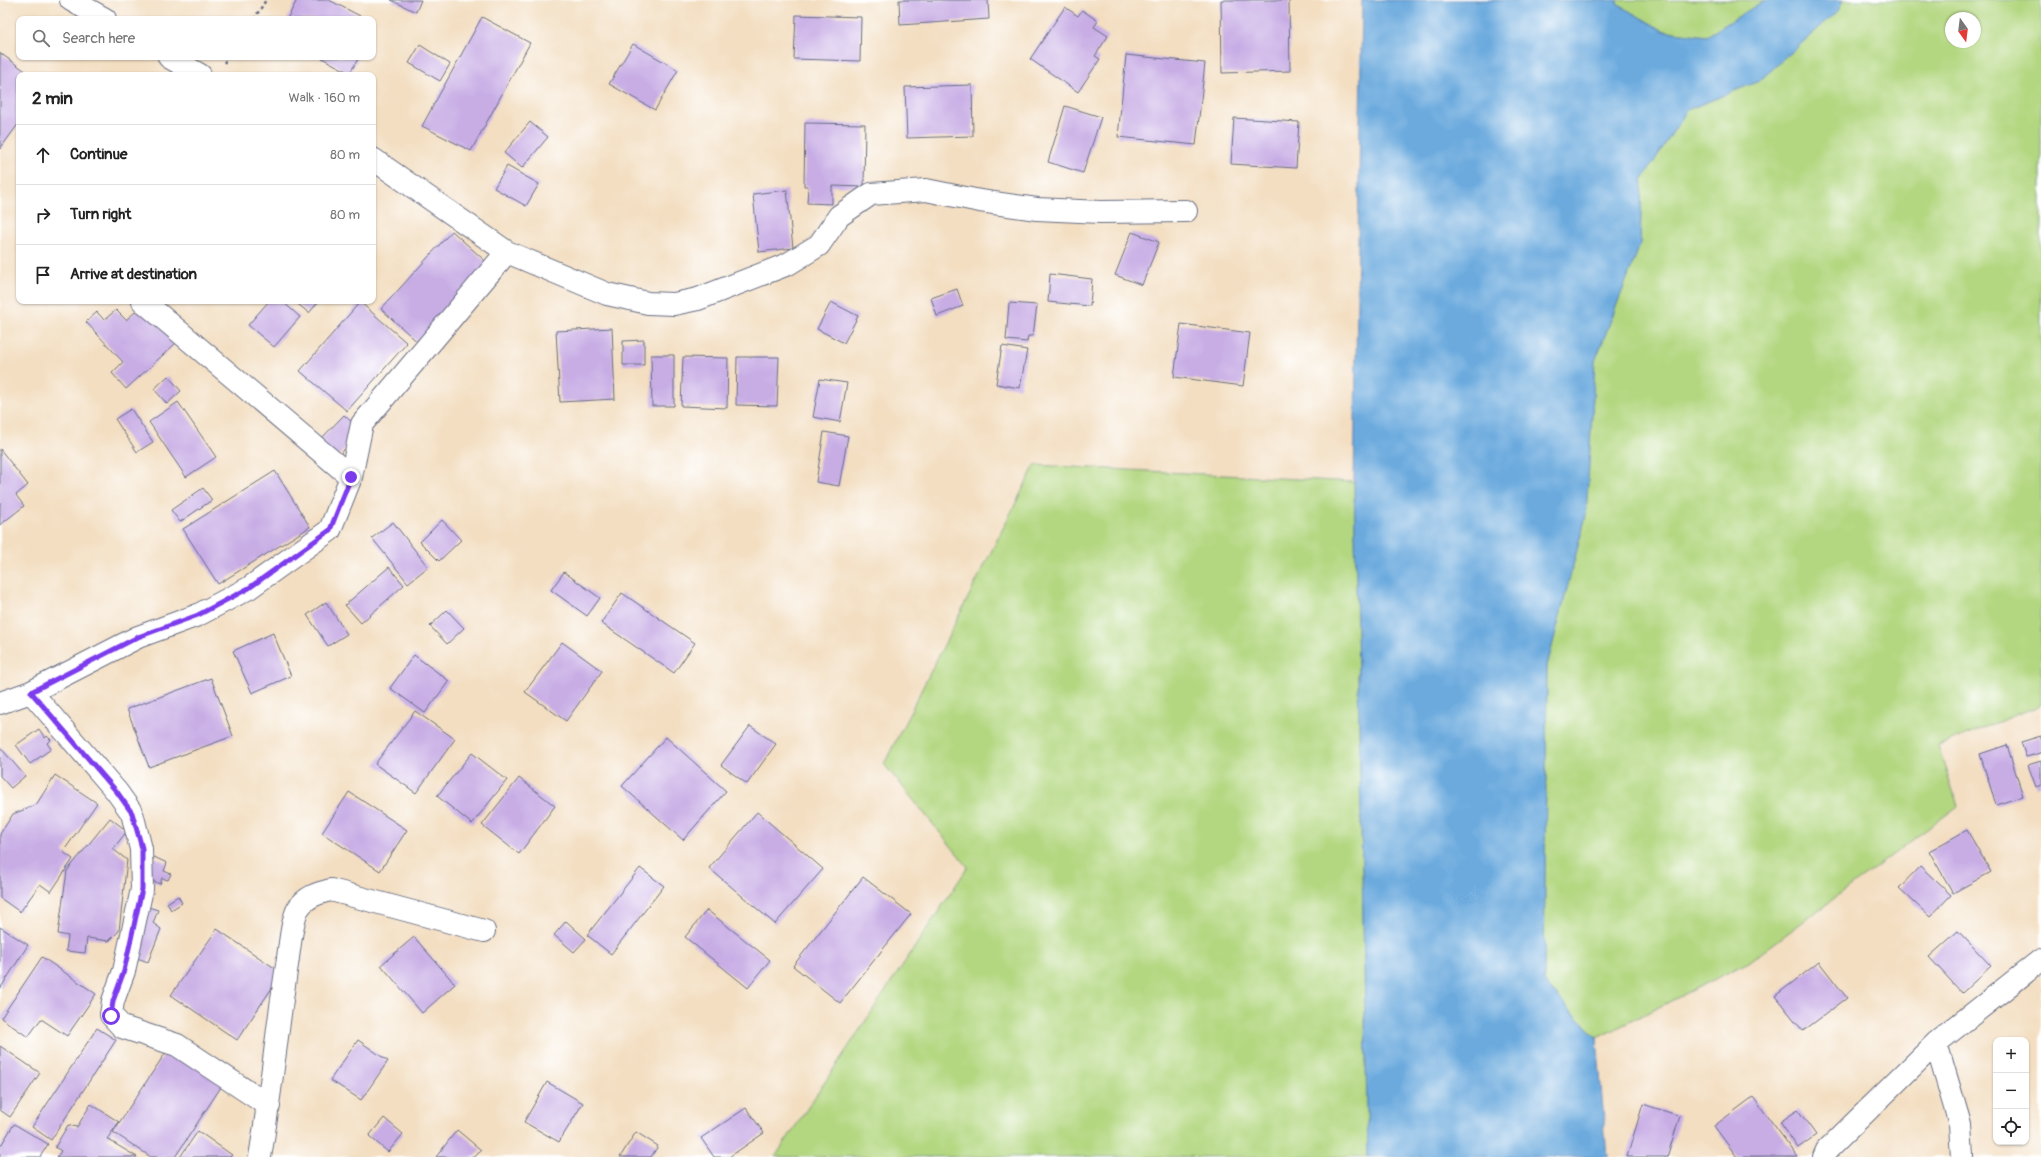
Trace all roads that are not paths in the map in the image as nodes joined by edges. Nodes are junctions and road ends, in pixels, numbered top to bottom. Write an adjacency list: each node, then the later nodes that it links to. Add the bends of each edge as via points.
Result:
1 (71, 0): 2 (street)
2 (100, 16)
3 (174, 60): 4 (street)
4 (195, 72)
5 (376, 161): 7 (street)
6 (1186, 211): 7 (street, via 1101,212 1037,209 926,190 870,194 839,216 819,245 788,264 698,299 674,304 648,303 607,294)
7 (507, 252): 9 (street, via 362,424)
8 (147, 304): 9 (street)
9 (351, 477): 10 (street, via 330,530 249,588 198,615 138,637)
10 (31, 692): 11 (street); 15 (street, via 132,813 142,848 142,889 111,1016 122,1027 177,1045)
11 (0, 703)
12 (484, 931): 15 (street, via 332,890 312,895 298,909 292,933)
13 (2041, 960): 14 (street)
14 (1936, 1043): 17 (street, via 1827,1150); 18 (street, via 1960,1124)
15 (268, 1106): 16 (street)
16 (260, 1157)
17 (1824, 1157)
18 (1962, 1157)

